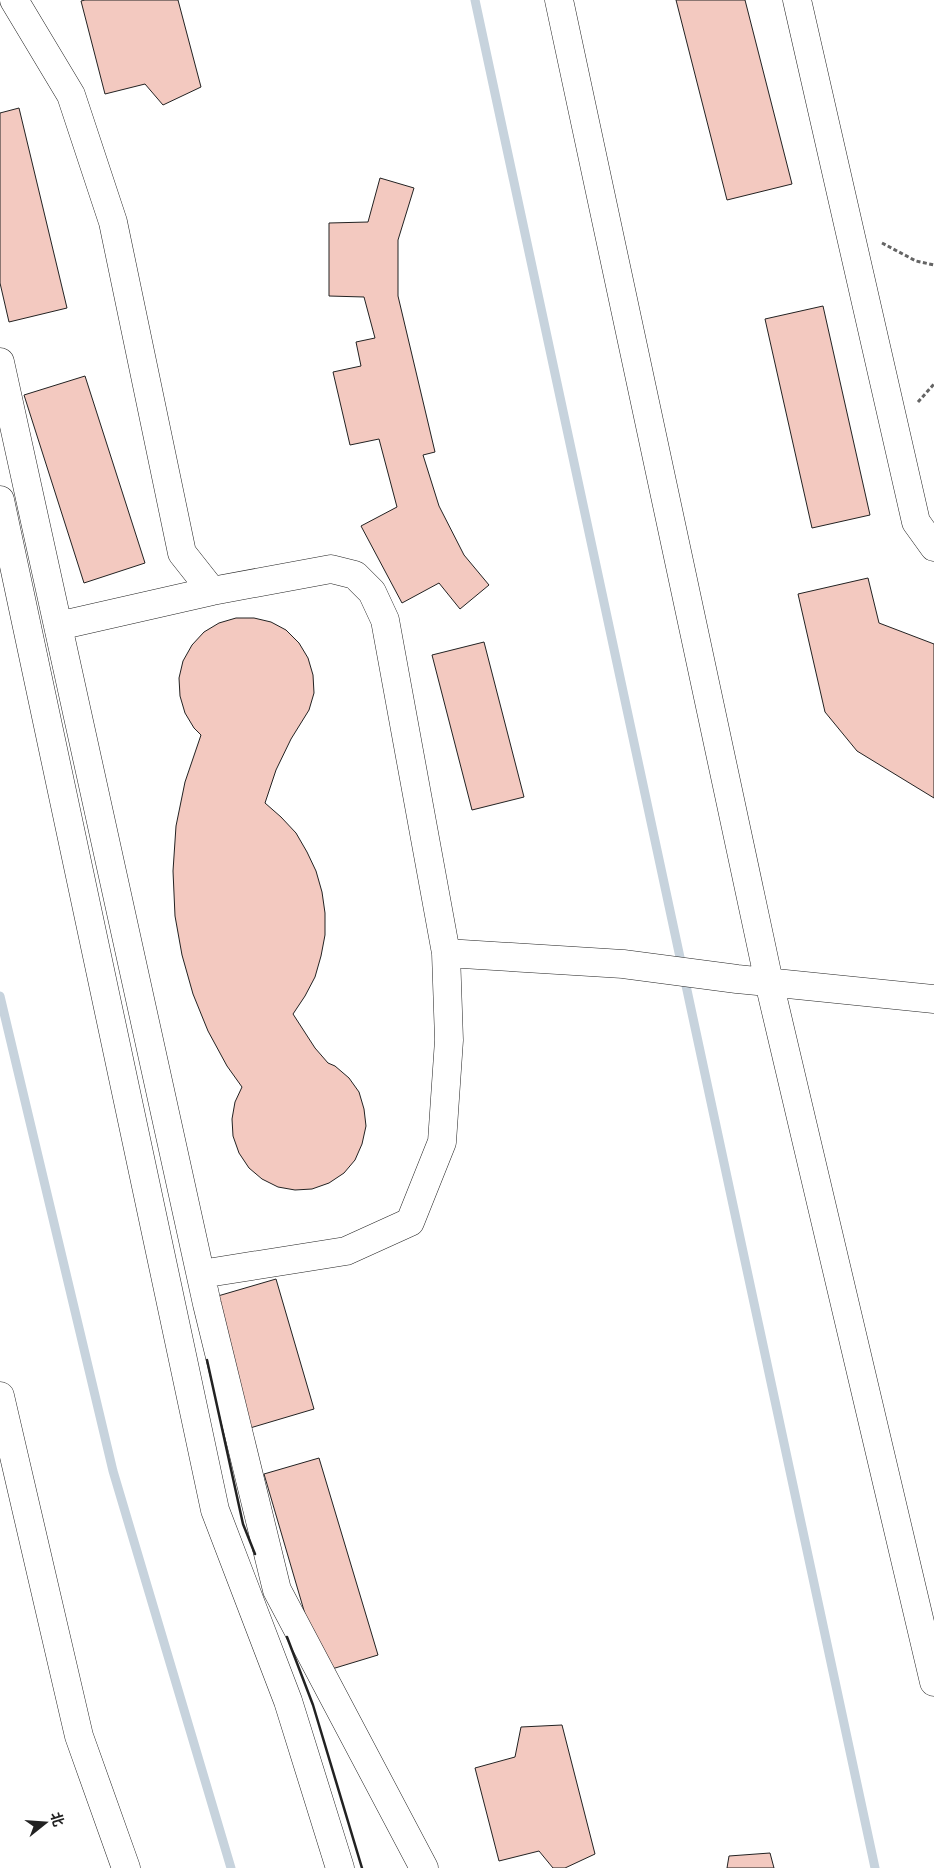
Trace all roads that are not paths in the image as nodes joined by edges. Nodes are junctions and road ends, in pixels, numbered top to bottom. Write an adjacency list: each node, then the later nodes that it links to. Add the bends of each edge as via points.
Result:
1 (14, 0): 7 (street, via 71,95 113,222 182,553)
2 (559, 0): 10 (street)
3 (797, 0): 6 (street, via 916,522)
4 (0, 362): 8 (street)
5 (0, 500): 16 (street, via 215,1510 288,1701)
6 (934, 547)
7 (212, 590): 8 (street); 9 (street, via 331,569 355,575 372,592 385,620)
8 (58, 626): 12 (street)
9 (446, 953): 10 (street, via 624,964); 12 (street, via 449,1040 442,1142 410,1222 346,1252)
10 (770, 982): 11 (street); 14 (street)
11 (934, 998)
12 (201, 1274): 17 (street, via 277,1590)
13 (0, 1396): 15 (street, via 79,1736)
14 (934, 1682)
15 (126, 1868)
16 (340, 1868)
17 (424, 1868)

